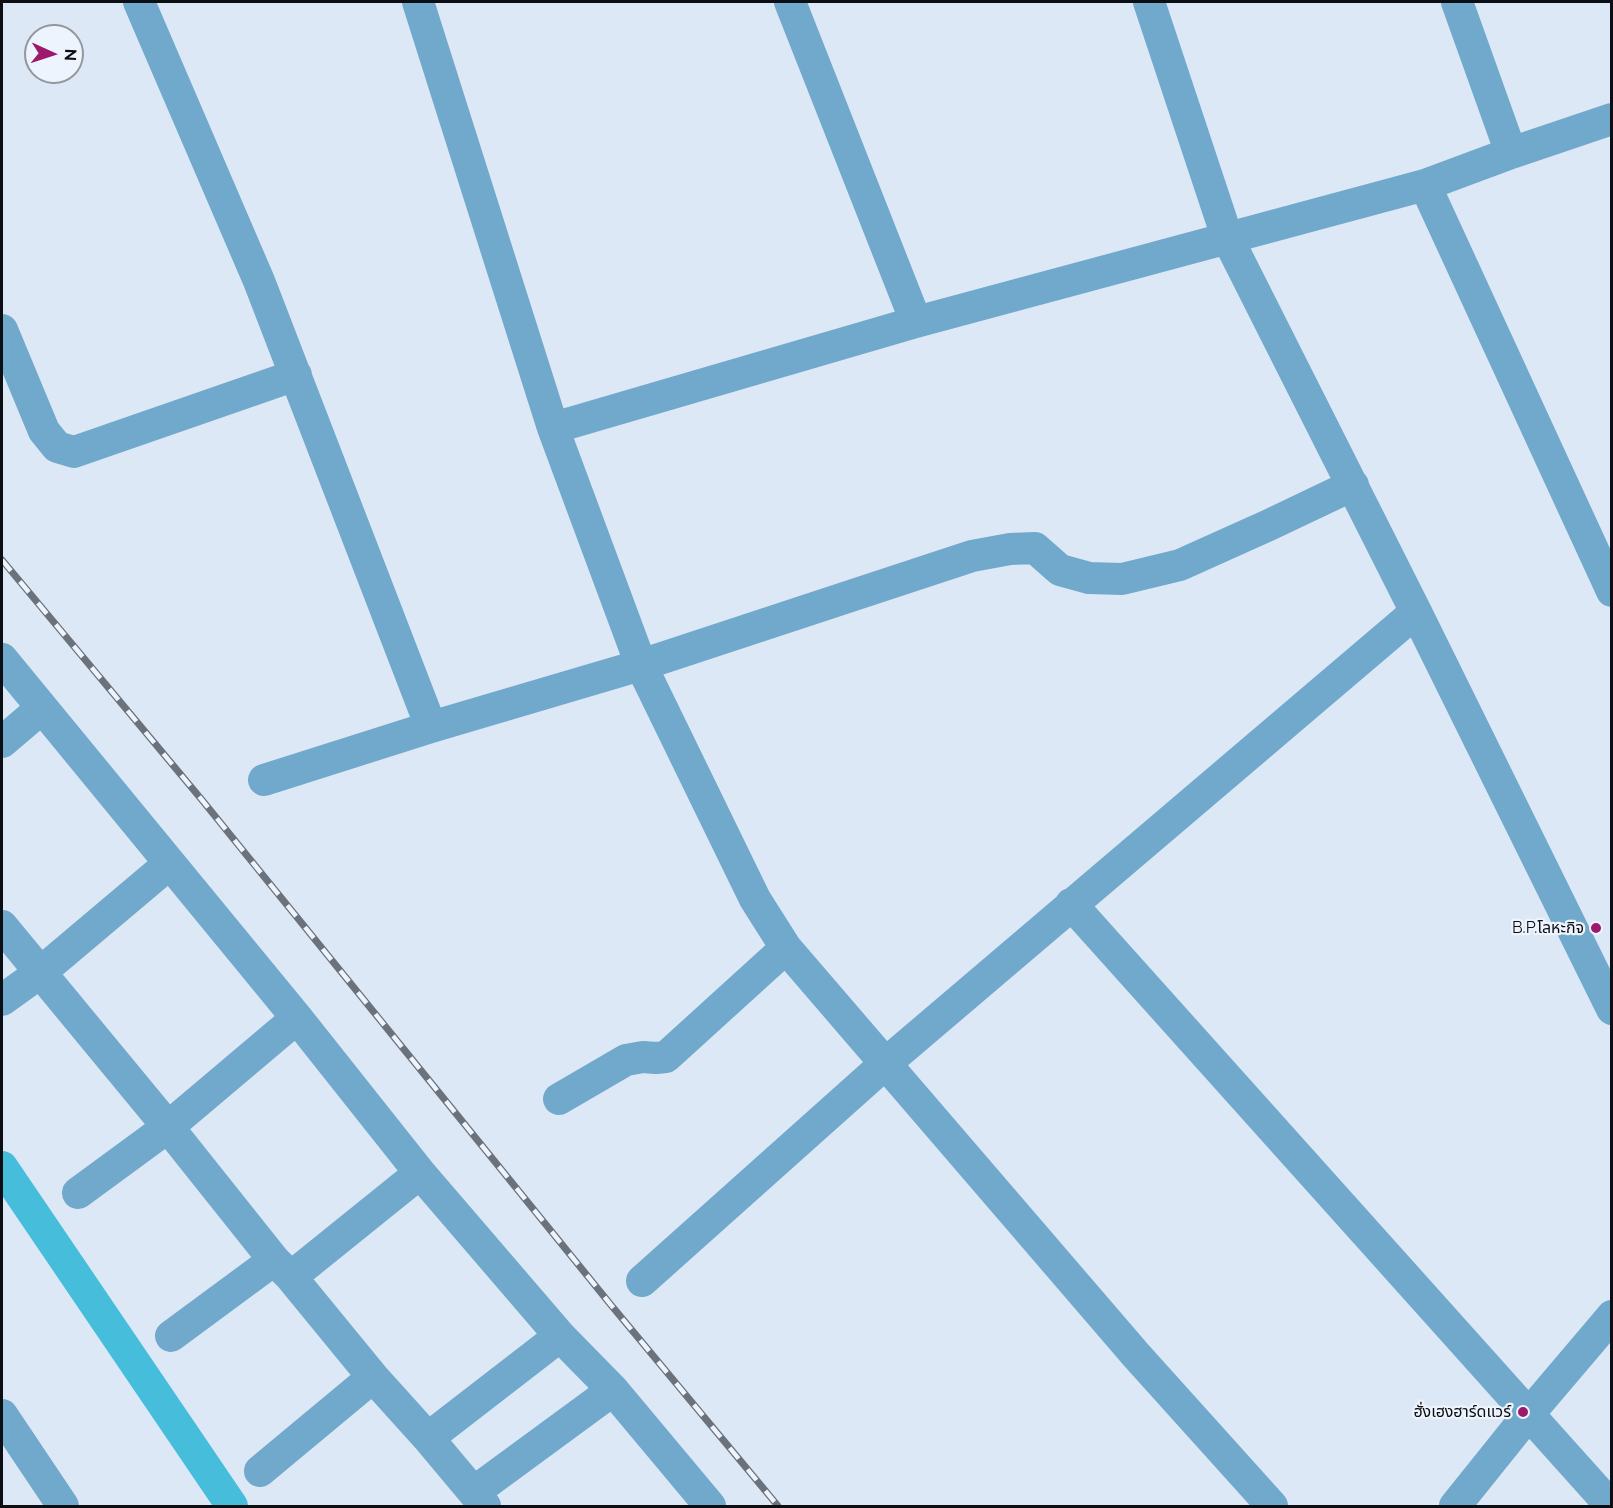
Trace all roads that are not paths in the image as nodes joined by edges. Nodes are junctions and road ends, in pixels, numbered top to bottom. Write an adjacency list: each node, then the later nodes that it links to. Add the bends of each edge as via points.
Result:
1 (140, 2): 12 (street)
2 (418, 2): 13 (street)
3 (790, 2): 10 (street)
4 (1149, 2): 9 (street)
5 (1457, 2): 7 (street)
6 (1611, 119): 7 (street)
7 (1511, 153): 8 (street)
8 (1425, 185): 9 (street); 15 (street)
9 (1227, 237): 10 (street); 14 (street)
10 (916, 322): 13 (street)
11 (2, 330): 12 (street, via 44,431 57,447 74,452)
12 (296, 375): 20 (street)
13 (553, 428): 18 (street)
14 (1353, 485): 16 (street); 18 (street, via 1180,565 1122,579 1089,578 1060,570 1035,548 972,556)
15 (1611, 591)
16 (1416, 612): 24 (street); 29 (street)
17 (2, 659): 19 (street)
18 (641, 665): 20 (street); 26 (street, via 755,899)
19 (42, 708): 21 (street); 23 (street)
20 (431, 727): 22 (street)
21 (2, 742)
22 (264, 780)
23 (169, 864): 27 (street); 30 (street)
24 (1071, 904): 31 (street); 44 (street)
25 (2, 926): 27 (street)
26 (786, 948): 31 (street); 32 (street, via 666,1057 626,1060)
27 (41, 972): 28 (street); 33 (street)
28 (2, 1000)
29 (1611, 1009)
30 (297, 1018): 33 (street); 34 (street)
31 (886, 1063): 37 (street); 50 (street, via 1136,1355)
32 (559, 1099)
33 (168, 1127): 35 (street); 36 (street)
34 (420, 1173): 36 (street); 40 (street)
35 (78, 1193)
36 (283, 1269): 39 (street); 41 (street)
37 (642, 1281)
38 (1611, 1316): 44 (street)
39 (171, 1336)
40 (560, 1336): 42 (street); 45 (street)
41 (373, 1377): 45 (street); 46 (street)
42 (613, 1390): 47 (street); 49 (street)
43 (2, 1415): 48 (street)
44 (1528, 1415): 51 (street); 52 (street)
45 (428, 1438): 47 (street)
46 (260, 1471)
47 (478, 1501)
48 (63, 1506)
49 (710, 1506)
50 (1272, 1506)
51 (1455, 1506)
52 (1611, 1506)

